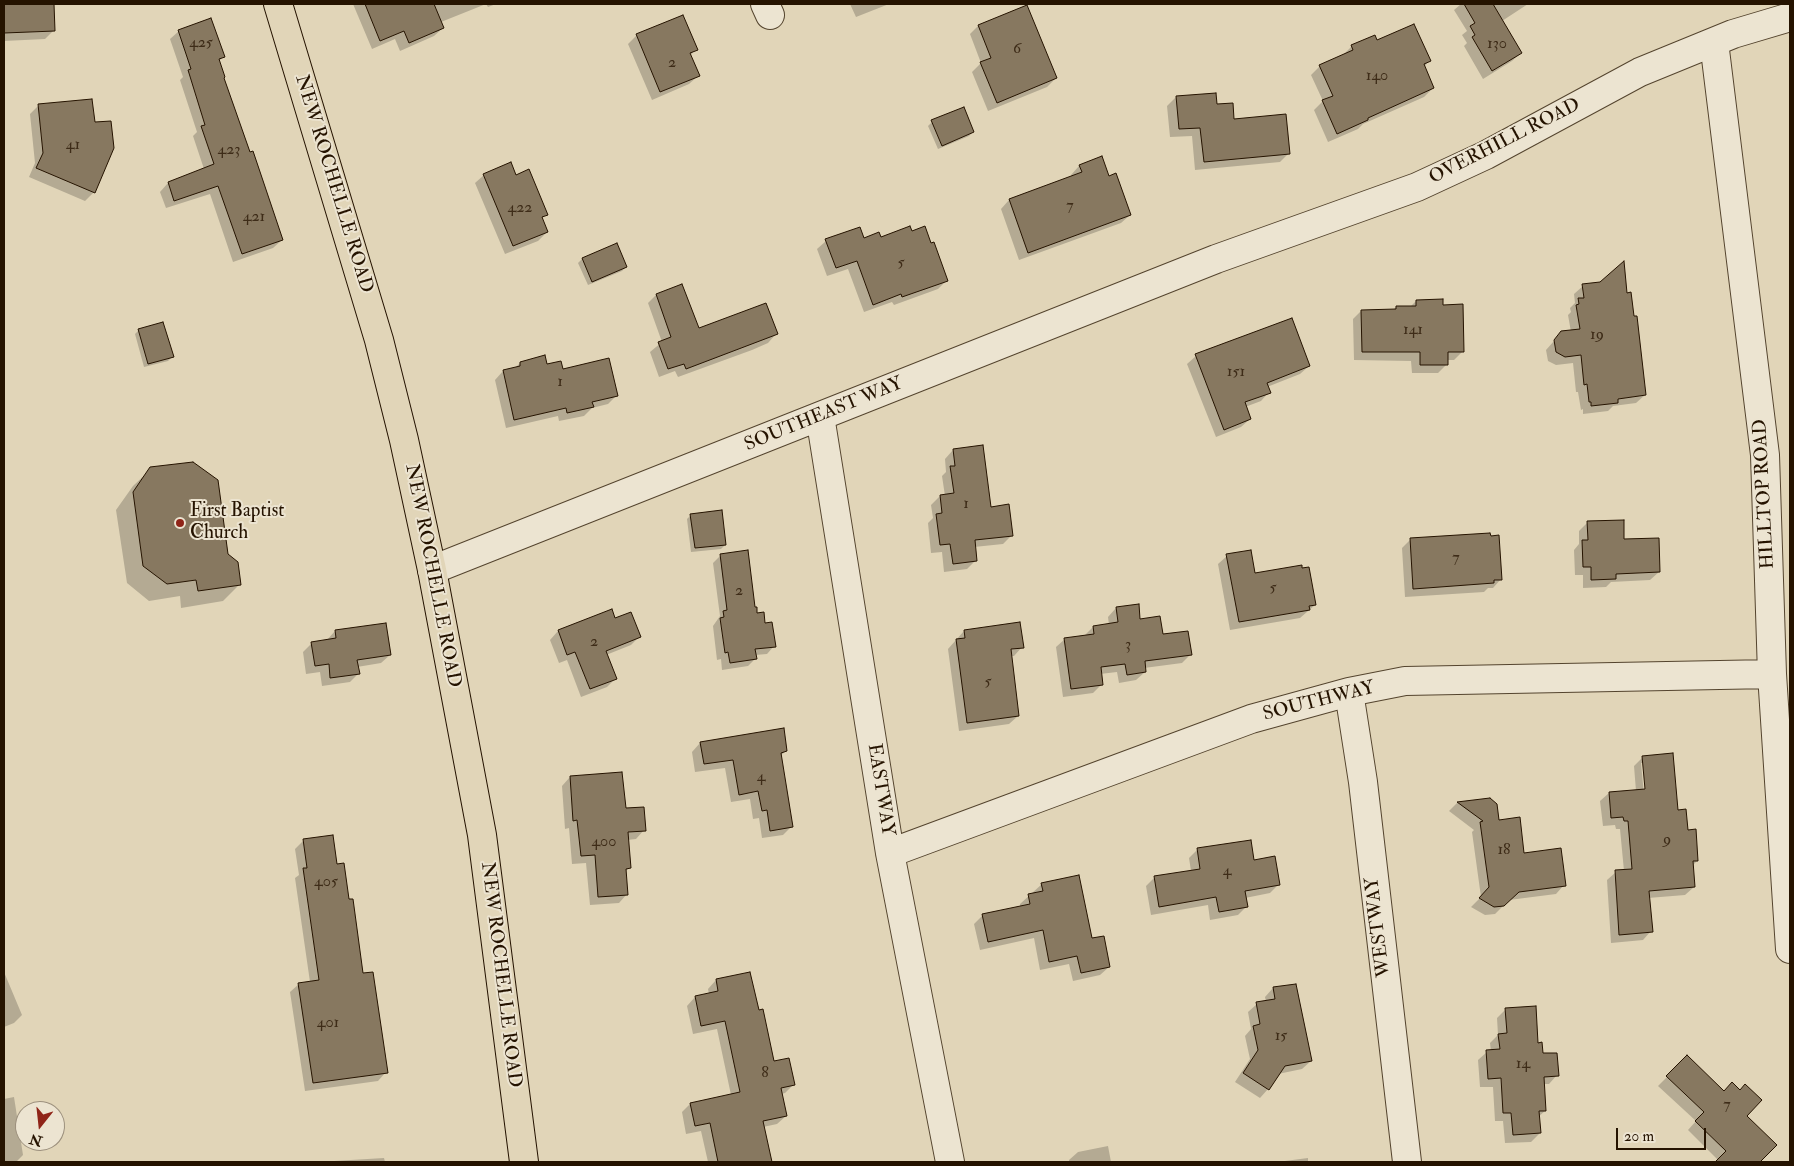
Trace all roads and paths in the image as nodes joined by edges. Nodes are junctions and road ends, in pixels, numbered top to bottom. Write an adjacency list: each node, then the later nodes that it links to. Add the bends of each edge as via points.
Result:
1 (278, 4): 6 (main road, NEW ROCHELLE ROAD, via 379,340)
2 (1790, 17): 3 (street, OVERHILL ROAD)
3 (1714, 42): 4 (street, OVERHILL ROAD, via 1640,72 1486,155 1417,186); 7 (street, HILLTOP ROAD, via 1765,455)
4 (1216, 259): 5 (street, SOUTHEAST WAY)
5 (820, 416): 6 (street, SOUTHEAST WAY); 9 (street, EASTWAY)
6 (432, 570): 11 (main road, NEW ROCHELLE ROAD, via 482,836)
7 (1772, 674): 8 (street, SOUTHWAY, via 1405,681); 10 (street, HILLTOP ROAD)
8 (1349, 692): 9 (street, SOUTHWAY, via 1251,719); 13 (street, WESTWAY, via 1363,782)
9 (890, 853): 12 (street, EASTWAY)
10 (1790, 949)
11 (524, 1162)
12 (950, 1162)
13 (1407, 1162)

